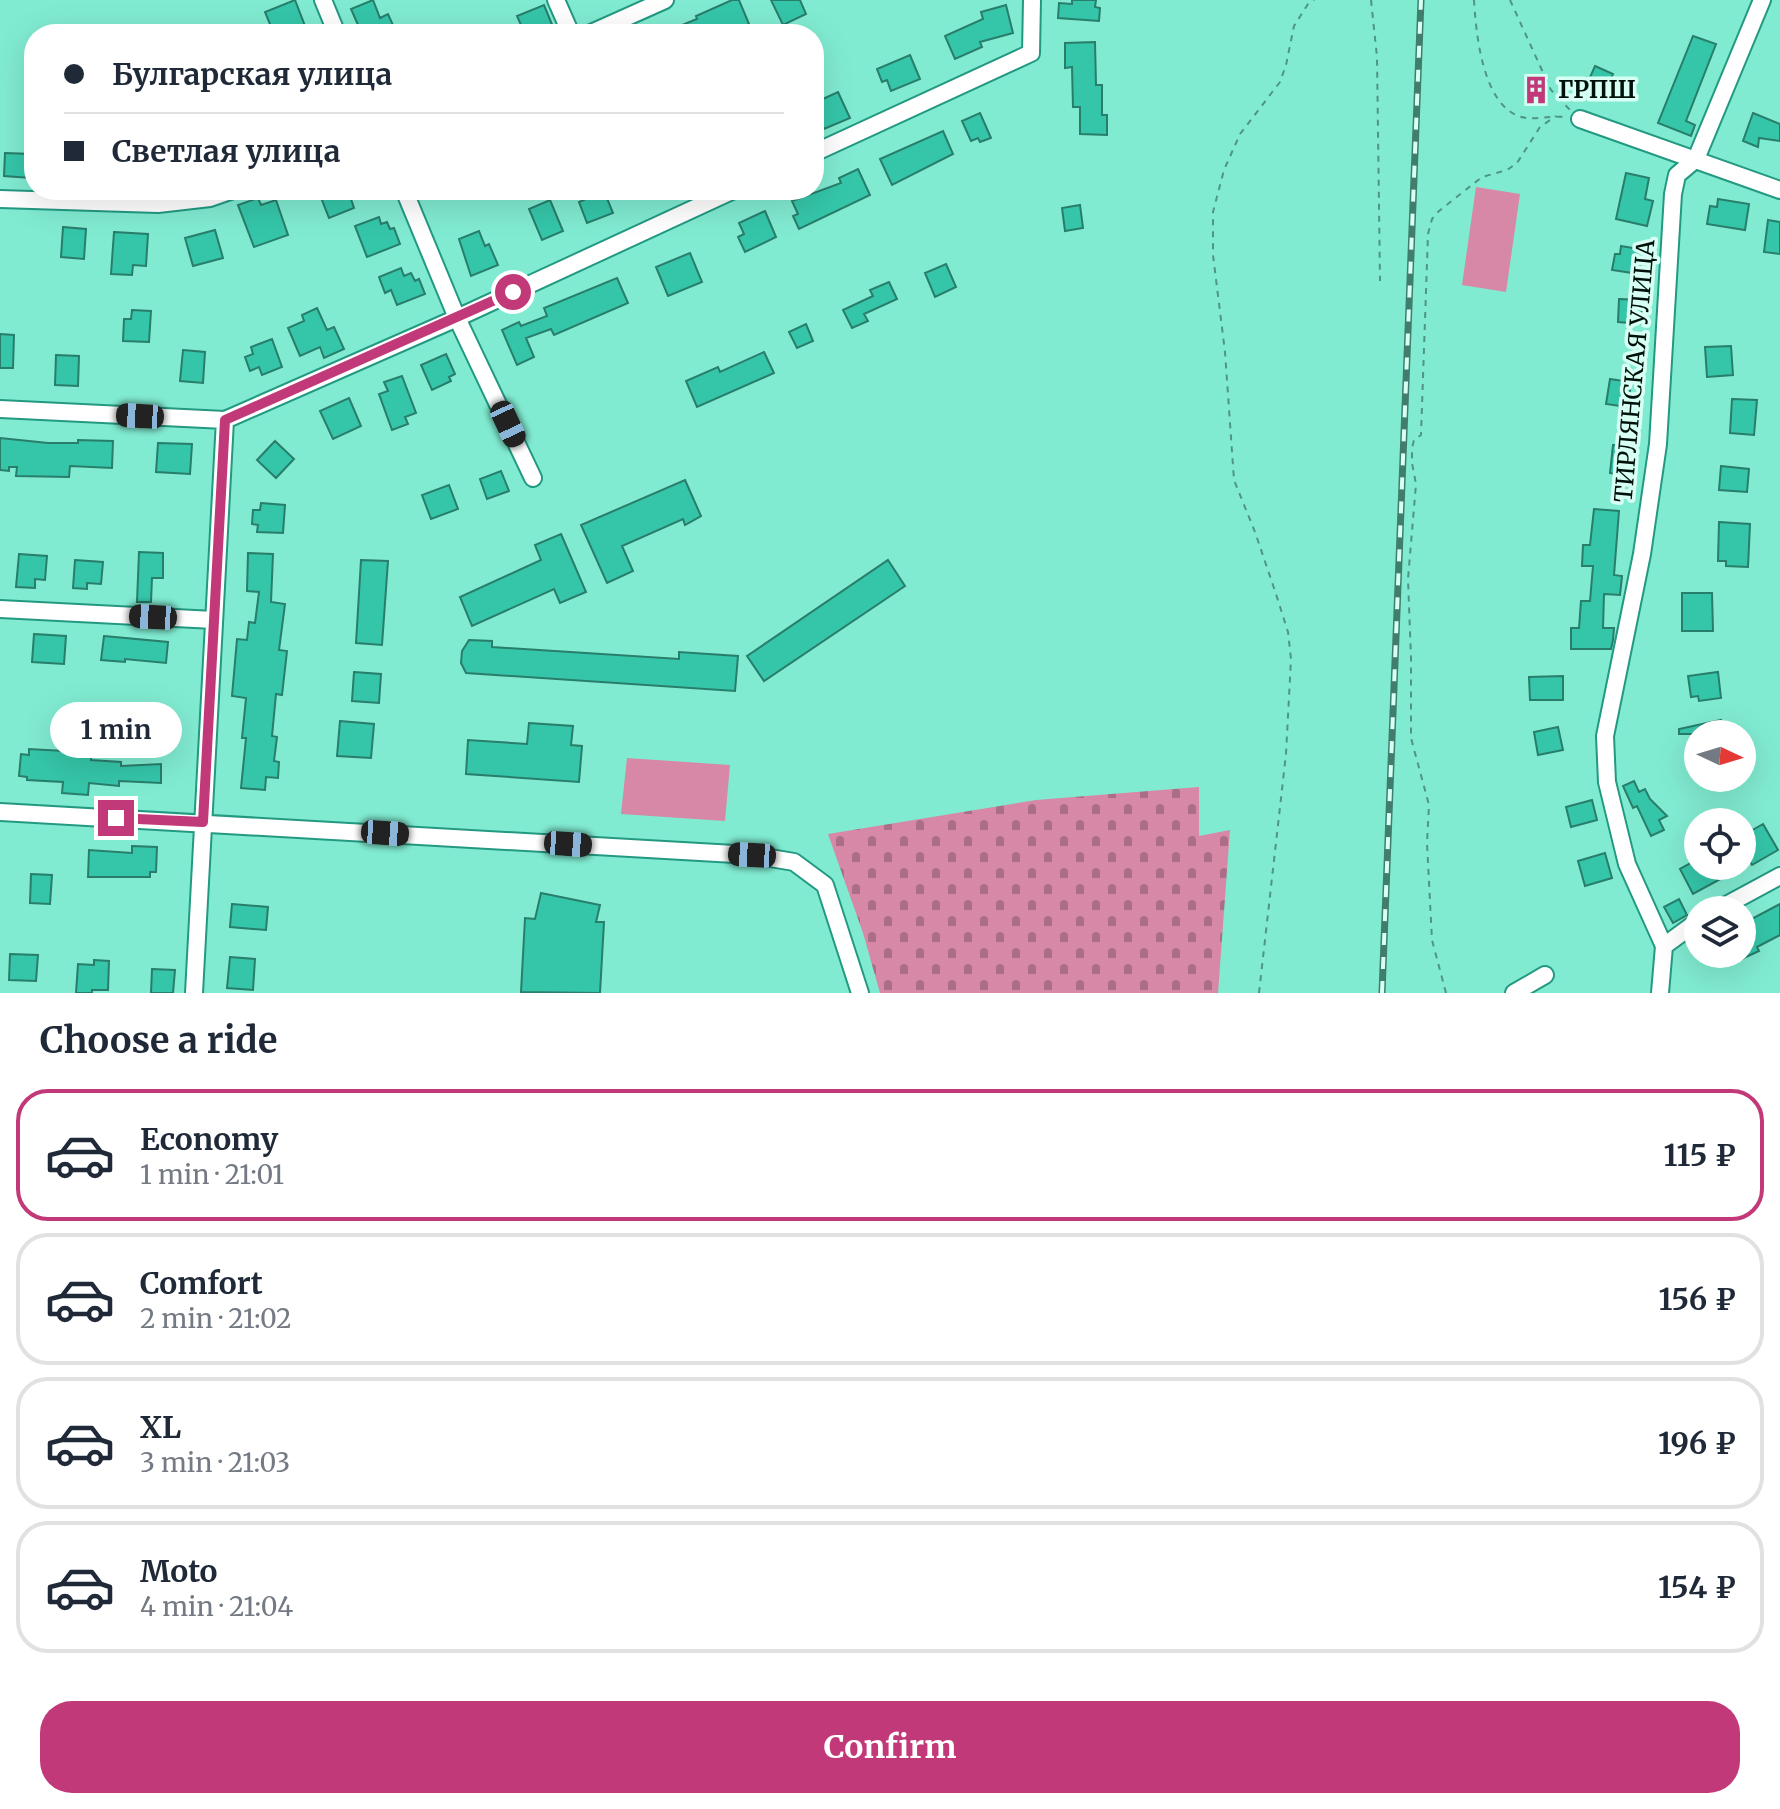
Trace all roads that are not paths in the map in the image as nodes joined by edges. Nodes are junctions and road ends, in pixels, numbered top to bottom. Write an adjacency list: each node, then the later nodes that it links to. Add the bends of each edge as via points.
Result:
1 (323, 0): 6 (street)
2 (556, 0): 7 (street)
3 (665, 0): 8 (street)
4 (1032, 0): 10 (street, via 1031,53)
5 (1762, 0): 11 (street, ТИРЛЯНСКАЯ УЛИЦА)
6 (333, 24)
7 (567, 24)
8 (611, 24)
9 (1580, 119): 11 (street)
10 (824, 148)
11 (1696, 159): 12 (street); 30 (street, ТИРЛЯНСКАЯ УЛИЦА, via 1677,175 1673,194 1658,444 1605,736 1607,782 1627,864)
12 (1780, 190)
13 (0, 199): 14 (street)
14 (24, 200)
15 (32, 200): 16 (street)
16 (193, 200)
17 (408, 200): 19 (street)
18 (712, 200): 19 (street)
19 (457, 318): 21 (street); 22 (street)
20 (0, 409): 21 (street)
21 (225, 420): 24 (street)
22 (533, 478)
23 (0, 609): 24 (street)
24 (214, 620): 26 (street)
25 (0, 812): 26 (street)
26 (203, 822): 32 (street); 33 (street, via 752,855 794,862 825,885)
27 (1780, 876): 28 (street)
28 (1743, 896)
29 (1684, 931): 30 (street)
30 (1664, 946): 35 (street)
31 (1545, 975): 34 (street)
32 (194, 993)
33 (860, 993)
34 (1514, 993)
35 (1660, 993)

